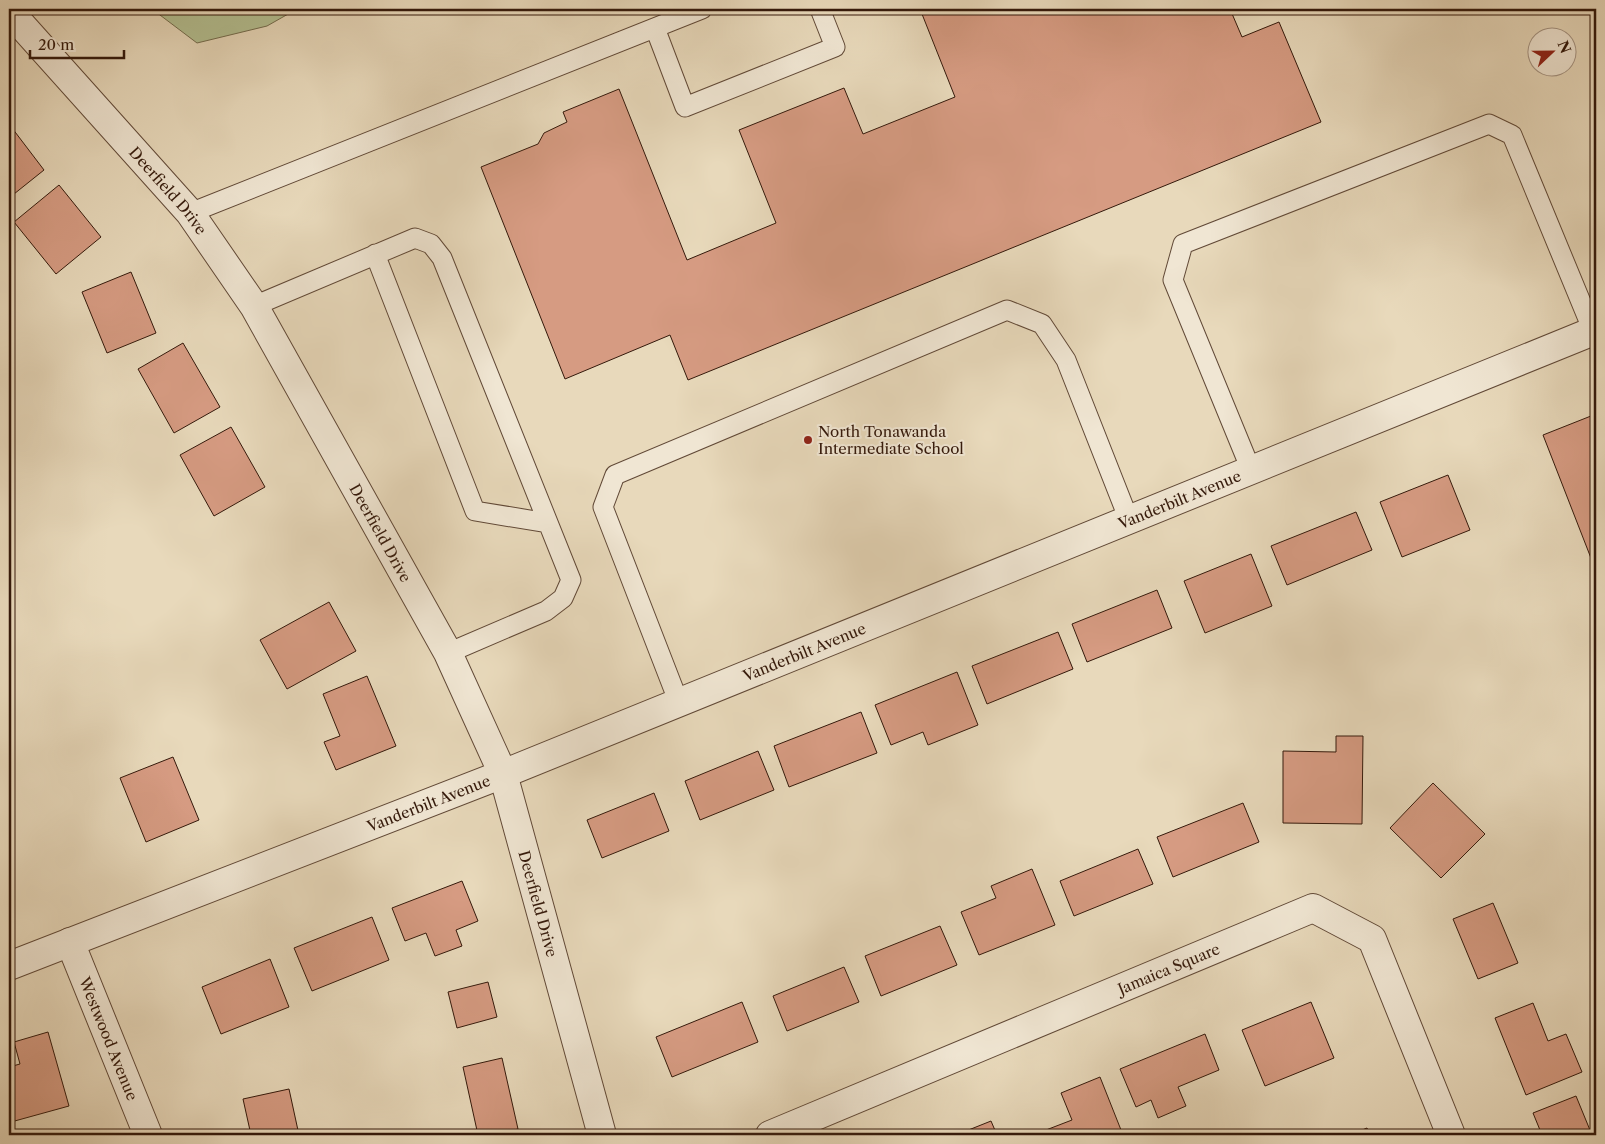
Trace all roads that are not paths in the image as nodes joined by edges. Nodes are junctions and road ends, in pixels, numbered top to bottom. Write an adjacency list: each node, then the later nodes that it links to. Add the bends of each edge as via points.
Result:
1 (702, 9): 4 (lane)
2 (820, 9): 4 (lane, via 835,47 685,107)
3 (9, 10): 5 (street, Deerfield Drive)
4 (655, 28): 5 (lane)
5 (190, 213): 7 (street, Deerfield Drive)
6 (375, 254): 7 (lane); 11 (lane, via 475,510); 11 (lane, via 415,238 431,244 442,258)
7 (254, 306): 12 (street, Deerfield Drive)
8 (1595, 331): 9 (street, Vanderbilt Avenue); 9 (lane, via 1512,134 1489,124 1183,244 1173,280)
9 (1251, 470): 10 (street, Vanderbilt Avenue)
10 (1129, 520): 13 (street, Vanderbilt Avenue); 13 (lane, via 1066,360 1042,324 1006,310 615,475 603,507)
11 (548, 523): 12 (lane, via 571,580 563,598 546,611)
12 (448, 653): 14 (street, Deerfield Drive)
13 (679, 703): 14 (street, Vanderbilt Avenue)
14 (503, 774): 15 (street, Vanderbilt Avenue); 18 (street, Deerfield Drive)
15 (70, 942): 16 (street, Vanderbilt Avenue); 17 (street, Westwood Avenue)
16 (9, 966)
17 (148, 1135)
18 (602, 1135)
19 (770, 1135): 20 (street, Jamaica Square, via 1313,908 1372,939)
20 (1451, 1135)

